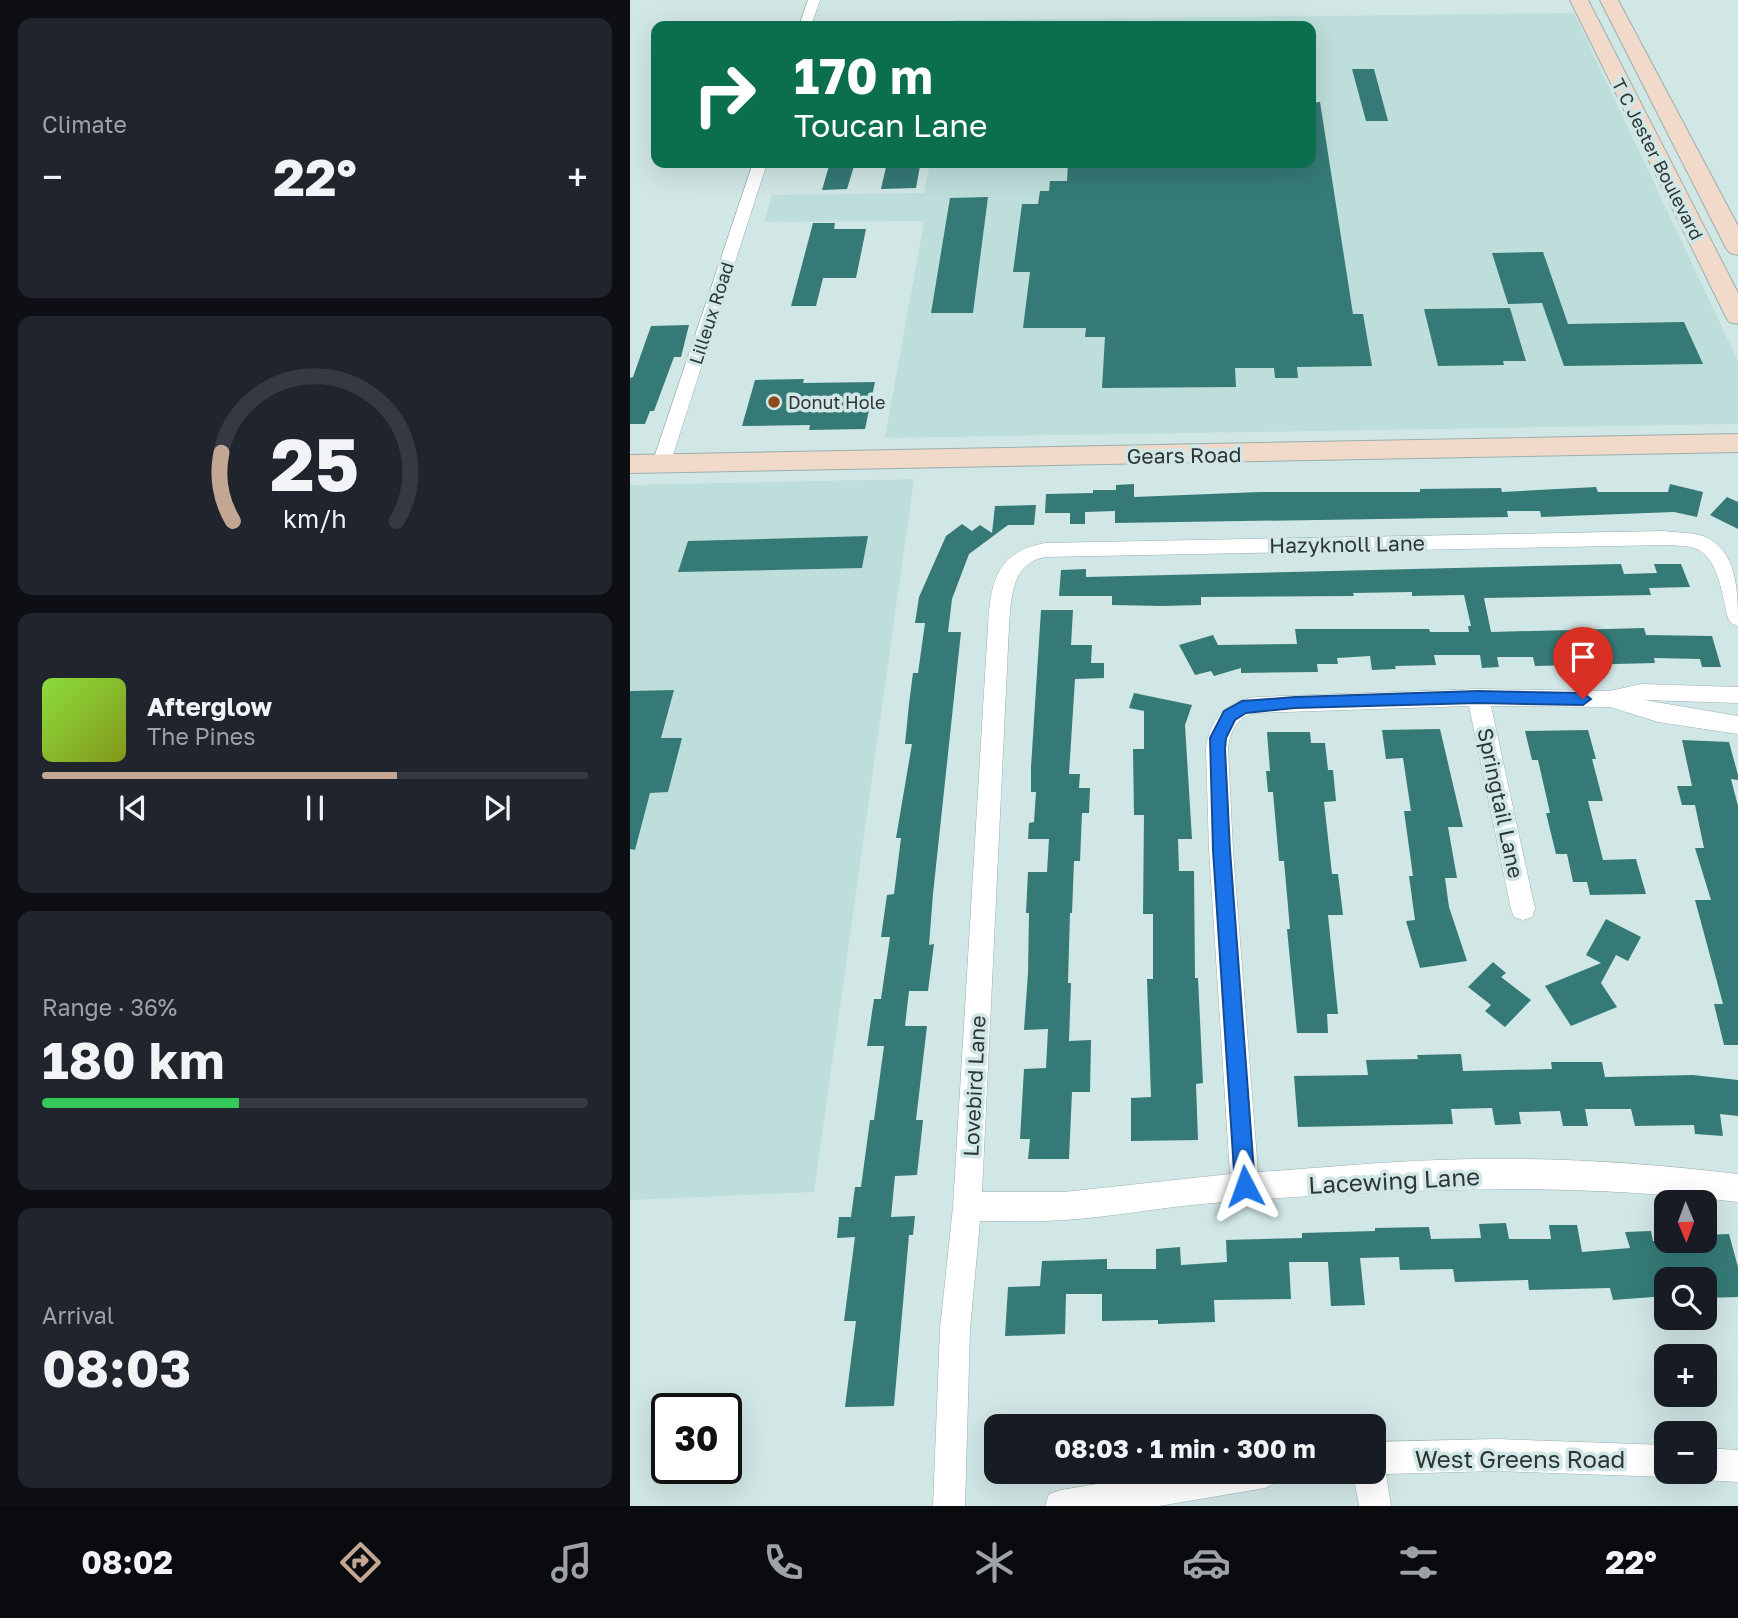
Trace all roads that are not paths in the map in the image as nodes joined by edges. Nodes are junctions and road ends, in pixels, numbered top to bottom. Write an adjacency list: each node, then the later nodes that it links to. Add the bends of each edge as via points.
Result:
1 (814, 0): 4 (street)
2 (1579, 0): 5 (main road, T C Jester Boulevard)
3 (1609, 0): 6 (main road, T C Jester Boulevard)
4 (807, 21)
5 (1641, 125): 6 (main road); 9 (main road, T C Jester Boulevard)
6 (1675, 125): 8 (main road, T C Jester Boulevard)
7 (758, 168): 13 (street, Lilleux Road)
8 (1738, 248)
9 (1729, 283): 10 (main road, T C Jester Boulevard)
10 (1738, 317)
11 (1738, 443): 13 (main road, Gears Road)
12 (630, 464): 13 (main road, Gears Road)
13 (661, 464)
14 (1738, 618): 15 (street, Hazyknoll Lane, via 1716,553 1700,543 1665,538 1045,550 1025,555 1008,576)
15 (996, 665): 23 (street, Lovebird Lane)
16 (1738, 695): 18 (street, via 1641,692)
17 (1478, 697): 18 (street); 20 (street, Springtail Lane); 21 (street, via 1242,707 1229,716 1218,738)
18 (1609, 699): 19 (street, via 1658,713)
19 (1738, 724)
20 (1523, 909)
21 (1245, 1186): 22 (street, Lacewing Lane, via 1440,1174 1552,1174); 23 (street, Lacewing Lane, via 1064,1206)
22 (1738, 1188)
23 (967, 1207): 30 (street, Lovebird Lane, via 955,1329)
24 (1386, 1458): 25 (street, West Greens Road, via 1496,1455)
25 (1654, 1461)
26 (1717, 1465): 27 (street)
27 (1738, 1466)
28 (1193, 1484): 31 (street)
29 (1371, 1484): 32 (street)
30 (949, 1506)
31 (1061, 1506)
32 (1375, 1506)

